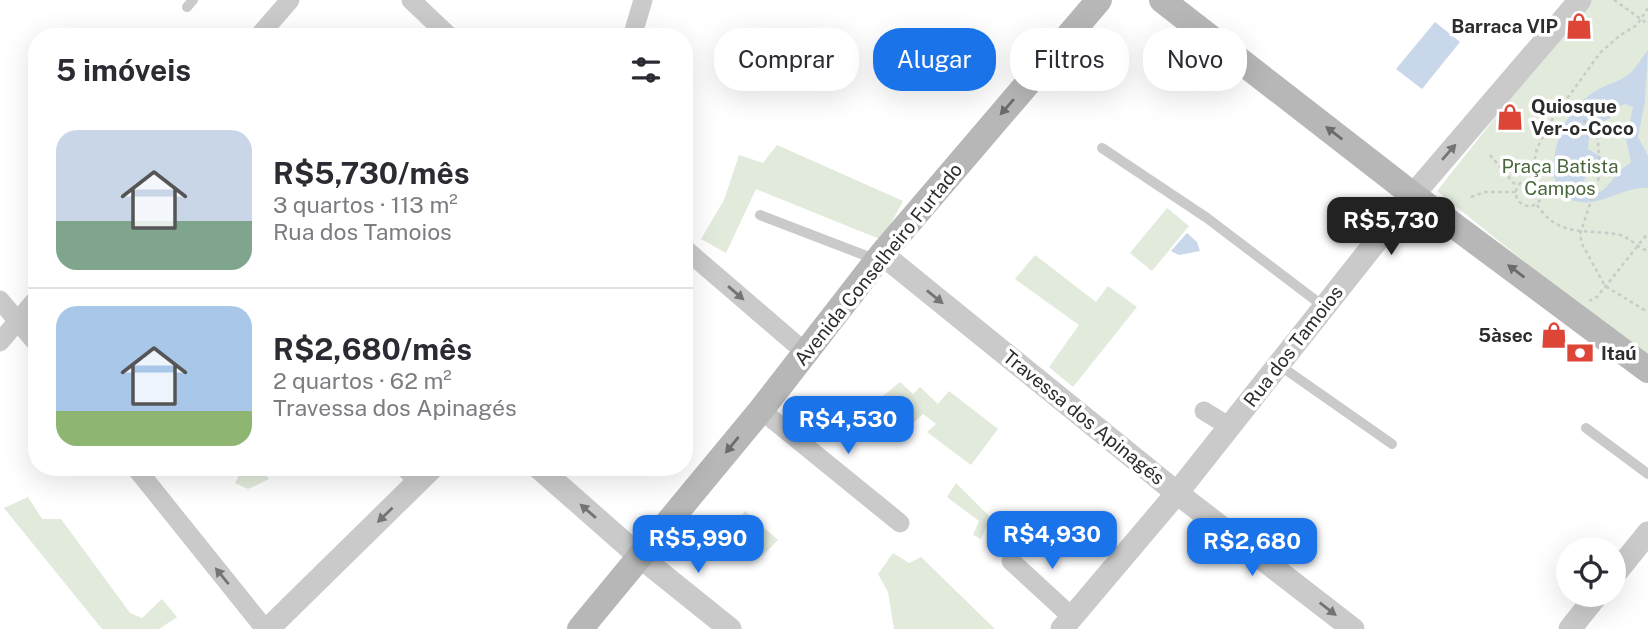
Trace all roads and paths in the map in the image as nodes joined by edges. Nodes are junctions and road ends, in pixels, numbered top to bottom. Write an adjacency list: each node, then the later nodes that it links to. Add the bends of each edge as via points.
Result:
1 (290, 0): 11 (street)
2 (411, 0): 12 (street)
3 (643, 0): 13 (street)
4 (1100, 0): 29 (main road, Avenida Conselheiro Furtado, one-way to 29)
5 (1162, 0): 20 (main road, one-way to 5)
6 (1580, 0): 20 (street, Rua dos Tamoios, one-way to 6)
7 (1614, 0): 9 (path)
8 (1648, 8): 9 (path)
9 (1641, 18): 10 (path); 15 (path, via 1600,53)
10 (1648, 23)
11 (266, 28)
12 (441, 28)
13 (635, 28)
14 (1533, 100): 15 (path)
15 (1562, 105): 18 (path, via 1537,148); 25 (path, via 1594,130 1600,154 1600,174)
16 (1102, 148): 33 (lane, via 1207,218)
17 (1490, 155): 19 (path)
18 (1531, 180): 19 (path); 22 (path, via 1543,192)
19 (1517, 190): 21 (path); 22 (path, via 1522,205)
20 (1413, 195): 33 (street, Rua dos Tamoios); 41 (main road, one-way to 20)
21 (1471, 197)
22 (1537, 205): 25 (path, via 1552,221)
23 (760, 215): 29 (lane)
24 (1648, 233): 26 (path)
25 (1580, 234): 26 (path, via 1623,236); 30 (path)
26 (1636, 247): 27 (path); 30 (path)
27 (1648, 251)
28 (693, 256): 39 (street, one-way to 39)
29 (880, 257): 39 (main road, Avenida Conselheiro Furtado); 51 (street, Travessa dos Apinagés, one-way to 51)
30 (1605, 286): 31 (path); 35 (path)
31 (1597, 297)
32 (0, 300): 36 (street)
33 (1323, 306): 40 (street, Rua dos Tamoios)
34 (28, 309): 36 (street)
35 (1648, 312)
36 (18, 321): 37 (street); 38 (street)
37 (28, 333)
38 (0, 342)
39 (806, 353): 42 (main road, Avenida Conselheiro Furtado)
40 (1279, 365): 44 (street, Rua dos Tamoios); 46 (lane)
41 (1648, 370)
42 (761, 410): 52 (street); 54 (main road, Avenida Conselheiro Furtado, one-way to 54)
43 (1204, 411): 44 (street)
44 (1230, 427): 51 (street, Rua dos Tamoios)
45 (1586, 428): 47 (lane)
46 (1392, 444)
47 (1648, 474)
48 (143, 476): 59 (street, one-way to 48)
49 (415, 476): 59 (street, one-way to 59)
50 (548, 476): 54 (street, one-way to 50)
51 (1177, 493): 58 (street, Rua dos Tamoios); 62 (street, Travessa dos Apinagés, one-way to 62)
52 (900, 523)
53 (1648, 533): 55 (street)
54 (638, 555): 60 (main road, Avenida Conselheiro Furtado); 61 (street)
55 (1626, 560)
56 (1011, 561): 58 (street)
57 (1587, 607): 63 (street)
58 (1067, 623)
59 (275, 626)
60 (580, 629)
61 (730, 629)
62 (1353, 629)
63 (1570, 629)

